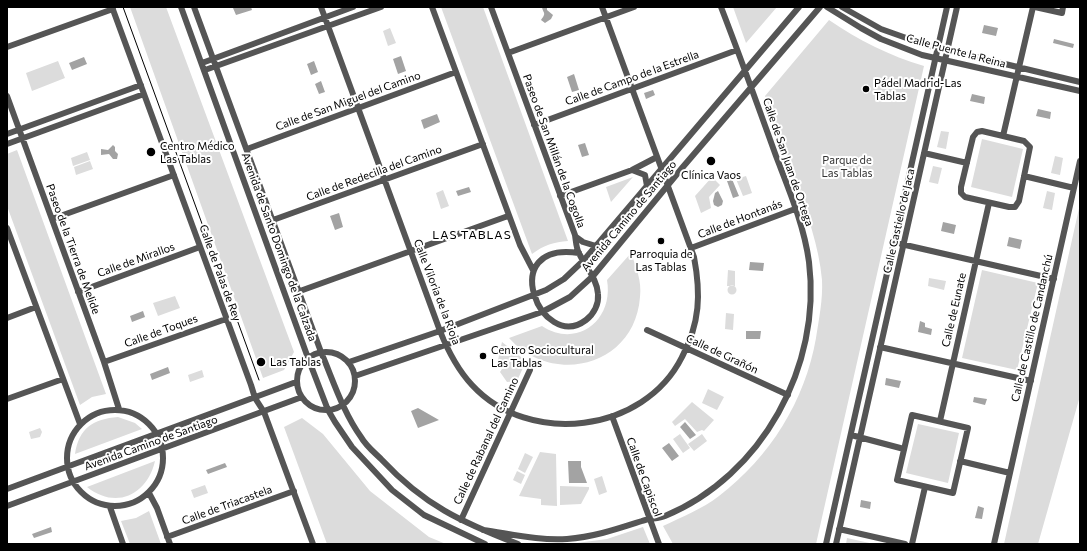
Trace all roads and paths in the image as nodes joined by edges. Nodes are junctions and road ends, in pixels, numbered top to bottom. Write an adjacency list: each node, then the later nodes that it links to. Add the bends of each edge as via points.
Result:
1 (181, 7): 31 (street, Avenida de Santo Domingo de la Calzada)
2 (194, 7): 29 (street, Avenida de Santo Domingo de la Calzada)
3 (321, 7): 21 (street, Calle Viloria de la Rioja)
4 (353, 7): 21 (street)
5 (381, 7): 22 (street)
6 (432, 7): 36 (street)
7 (491, 7): 27 (street, Paseo de San Millán de la Cogolla)
8 (602, 7): 20 (street, Calle Viloria de la Rioja)
9 (634, 7): 20 (street)
10 (722, 7): 25 (street, Calle de San Juan de Ortega)
11 (799, 7): 35 (street, Avenida Camino de Santiago)
12 (820, 7): 40 (street, Avenida Camino de Santiago)
13 (827, 7): 28 (street, Calle Puente la Reina, via 881,39)
14 (842, 7): 24 (street, Calle Puente la Reina, via 881,29)
15 (947, 7): 24 (street, Calle Castiello de Jaca)
16 (957, 7): 26 (street, Calle Castiello de Jaca)
17 (1034, 7): 18 (street, Calle Puente la Reina, via 1062,13); 33 (street, Calle Puente la Reina)
18 (1063, 7)
19 (112, 8): 23 (street); 39 (street, Calle de Palas de Rey)
20 (606, 17): 27 (street); 41 (street, Calle Viloria de la Rioja)
21 (325, 18): 22 (street, Calle Viloria de la Rioja); 29 (street)
22 (328, 27): 32 (street); 45 (street, Calle Viloria de la Rioja)
23 (7, 47)
24 (938, 48): 26 (street, Calle Puente la Reina); 28 (street, Calle Castiello de Jaca)
25 (737, 50): 35 (street, Calle de San Juan de Ortega); 41 (street, Calle de Campo de la Estrella)
26 (947, 50): 30 (street, Calle Castiello de Jaca); 33 (street, Calle Puente la Reina)
27 (508, 53): 46 (street, Paseo de San Millán de la Cogolla)
28 (936, 58): 30 (street, Calle Puente la Reina); 75 (street, Calle Castiello de Jaca)
29 (214, 59): 31 (street); 32 (street, Avenida de Santo Domingo de la Calzada)
30 (945, 60): 37 (street, Calle Puente la Reina); 54 (street, Calle Castiello de Jaca)
31 (202, 63): 34 (street, Avenida de Santo Domingo de la Calzada)
32 (216, 66): 34 (street); 53 (street, Avenida de Santo Domingo de la Calzada)
33 (1020, 67): 37 (street, Calle Puente la Reina); 38 (street, Calle Puente la Reina)
34 (205, 70): 100 (street, Avenida de Santo Domingo de la Calzada)
35 (745, 70): 40 (street, Calle de San Juan de Ortega); 58 (street, Avenida Camino de Santiago)
36 (456, 72): 45 (street, Calle de San Miguel del Camino); 52 (street)
37 (1018, 77): 42 (street, Calle Puente la Reina); 49 (street, Calle Puente la Reina)
38 (1080, 82)
39 (141, 85): 43 (street, Calle de Palas de Rey); 47 (street)
40 (751, 87): 64 (street, Avenida Camino de Santiago); 68 (street, Calle de San Juan de Ortega)
41 (632, 89): 46 (street, Calle de Campo de la Estrella); 55 (street, Calle Viloria de la Rioja)
42 (1080, 91)
43 (144, 94): 50 (street); 60 (street, Calle de Palas de Rey)
44 (7, 96): 47 (street, Paseo de la Tierra de Melide)
45 (358, 108): 53 (street, Calle de San Miguel del Camino); 62 (street, Calle Viloria de la Rioja)
46 (534, 125): 66 (street, Paseo de San Millán de la Cogolla)
47 (18, 130): 48 (street); 50 (street, Paseo de la Tierra de Melide)
48 (7, 134)
49 (1003, 136): 57 (street, via 977,132 973,137); 61 (street, via 1024,141 1030,147)
50 (22, 139): 51 (street); 70 (street, Paseo de la Tierra de Melide)
51 (7, 144)
52 (483, 144): 62 (street, Calle de Redecilla del Camino); 69 (street)
53 (247, 149): 71 (street, Avenida de Santo Domingo de la Calzada)
54 (924, 153): 57 (street); 76 (street, Calle Castiello de Jaca)
55 (657, 157): 58 (street, Calle Viloria de la Rioja); 59 (street)
56 (1080, 161): 65 (street, Calle de Castillo de Candanchú)
57 (967, 163): 67 (street, via 961,193 965,197)
58 (662, 169): 63 (street, Avenida Camino de Santiago); 64 (street, Calle Viloria de la Rioja)
59 (632, 170): 63 (street, via 644,175); 66 (street)
60 (174, 176): 70 (street); 78 (street, Calle de Palas de Rey)
61 (1024, 176): 65 (street); 67 (street, via 1015,207)
62 (384, 180): 71 (street, Calle de Redecilla del Camino); 80 (street, Calle Viloria de la Rioja)
63 (647, 186): 77 (street, Avenida Camino de Santiago)
64 (668, 186): 79 (street, Calle Viloria de la Rioja); 85 (street, Avenida Camino de Santiago)
65 (1074, 188): 86 (street, Calle de Castillo de Candanchú)
66 (560, 196): 73 (street, Paseo de San Millán de la Cogolla)
67 (989, 203): 83 (street, Calle de Eunate)
68 (795, 209): 79 (street, Calle de Hontanás); 109 (street, Calle de San Juan de Ortega, via 809,261 810,300 804,349)
69 (508, 216): 80 (street); 84 (street)
70 (52, 219): 88 (street, Paseo de la Tierra de Melide)
71 (273, 220): 87 (street, Avenida de Santo Domingo de la Calzada)
72 (7, 228): 74 (street)
73 (575, 235): 77 (street, via 579,241); 81 (street, Paseo de San Millán de la Cogolla)
74 (8, 236): 90 (street)
75 (894, 242): 76 (street); 122 (street, Calle Castiello de Jaca)
76 (903, 245): 83 (street); 97 (street, Calle Castiello de Jaca)
77 (596, 246): 82 (street, Avenida Camino de Santiago)
78 (200, 247): 88 (street, Calle de Mirallos); 93 (street, Calle de Palas de Rey)
79 (691, 248): 98 (street, Calle Viloria de la Rioja, via 699,286 695,325)
80 (411, 251): 87 (street); 95 (street, Calle Viloria de la Rioja)
81 (579, 253): 82 (street); 84 (street, via 565,251 552,254 541,260)
82 (584, 260): 85 (street); 89 (street, Avenida Camino de Santiago, via 564,279)
83 (976, 261): 86 (street); 103 (street, Calle de Eunate)
84 (533, 270): 89 (street, via 531,277)
85 (593, 276): 91 (street, Avenida Camino de Santiago, via 570,297); 91 (street, via 598,296 591,316 572,326 550,321)
86 (1054, 279): 107 (street, Calle de Castillo de Candanchú)
87 (300, 291): 99 (street, Avenida de Santo Domingo de la Calzada)
88 (78, 292): 101 (street, Paseo de la Tierra de Melide)
89 (536, 295): 91 (street); 95 (street, Avenida Camino de Santiago)
90 (36, 307): 92 (street); 106 (street)
91 (542, 312): 96 (street, Avenida Camino de Santiago)
92 (7, 318)
93 (226, 319): 101 (street, Calle de Toques); 111 (street, Calle de Palas de Rey)
94 (647, 330): 98 (street, Calle de Grañón)
95 (440, 331): 96 (street, Calle Viloria de la Rioja); 102 (street, Avenida Camino de Santiago)
96 (446, 346): 105 (street, Avenida Camino de Santiago); 117 (street, Calle Viloria de la Rioja, via 461,372 473,386 488,399)
97 (880, 347): 103 (street, Calle de Eunate); 123 (street, Calle Castiello de Jaca)
98 (686, 348): 109 (street, Calle de Grañón); 118 (street, Calle Viloria de la Rioja, via 674,370 654,392 630,409)
99 (321, 352): 100 (street, Avenida de Santo Domingo de la Calzada); 102 (street, Avenida de Santo Domingo de la Calzada, via 336,354); 113 (street, Avenida de Santo Domingo de la Calzada)
100 (308, 358): 108 (street, Avenida de Santo Domingo de la Calzada, via 299,368); 115 (street, Avenida de Santo Domingo de la Calzada)
101 (104, 362): 114 (street, Paseo de la Tierra de Melide)
102 (349, 362): 105 (street)
103 (953, 364): 107 (street, Calle de Eunate); 119 (street, Calle de Eunate)
104 (530, 370): 117 (street, Calle de Rabanal del Camino)
105 (355, 376): 113 (street, via 355,387 351,397)
106 (63, 379): 112 (street); 120 (street)
107 (1031, 381): 128 (street, Calle de Castillo de Candanchú)
108 (296, 382): 110 (street); 111 (street, Avenida Camino de Santiago)
109 (788, 395): 136 (street, Calle de San Juan de Ortega, via 766,433 738,467 684,507 662,518)
110 (302, 397): 115 (street, via 318,409); 116 (street, Avenida Camino de Santiago)
111 (256, 398): 116 (street, Calle de Palas de Rey); 121 (street, Avenida Camino de Santiago)
112 (7, 399)
113 (343, 405): 115 (street); 137 (street, Avenida de Santo Domingo de la Calzada, via 361,438 402,481 433,505)
114 (119, 410): 120 (street, via 105,410); 121 (street, via 137,416 151,426)
115 (328, 410): 144 (street, Avenida de Santo Domingo de la Calzada, via 352,447 392,490 424,515)
116 (264, 412): 124 (street, Avenida Camino de Santiago); 132 (street, Calle de Palas de Rey)
117 (511, 412): 118 (street, Calle Viloria de la Rioja, via 538,422 556,424 584,423); 137 (street, Calle de Rabanal del Camino)
118 (612, 416): 136 (street, Calle de Capiscol)
119 (940, 421): 125 (street, via 912,415); 126 (street, via 968,428)
120 (80, 424): 127 (street, via 69,443)
121 (156, 434): 124 (street); 127 (street, Avenida Camino de Santiago)
122 (851, 436): 123 (street); 147 (street, Calle Castiello de Jaca)
123 (860, 438): 125 (street); 138 (street, Calle Castiello de Jaca)
124 (161, 449): 129 (street, Avenida Camino de Santiago); 133 (street, via 161,473)
125 (904, 449): 130 (street, via 897,480)
126 (960, 461): 128 (street); 130 (street, via 953,493)
127 (68, 466): 129 (street); 131 (street, Avenida Camino de Santiago)
128 (1010, 473): 151 (street, Calle de Castillo de Candanchú)
129 (73, 482): 134 (street, Avenida Camino de Santiago); 135 (street, via 89,499)
130 (925, 487): 150 (street)
131 (7, 489)
132 (294, 491): 140 (street, Calle de Triacastela); 143 (street, Calle de Palas de Rey)
133 (150, 493): 135 (street, via 131,504); 140 (street)
134 (7, 506)
135 (110, 507): 141 (street)
136 (649, 518): 139 (street, Calle de San Juan de Ortega, via 607,533 568,539); 146 (street, Calle de Capiscol)
137 (461, 520): 139 (street, Avenida de Santo Domingo de la Calzada)
138 (839, 529): 148 (street, Calle Castiello de Jaca); 149 (street)
139 (483, 530): 145 (street, Avenida de Santo Domingo de la Calzada)
140 (167, 537): 142 (street)
141 (123, 544)
142 (170, 544)
143 (313, 544)
144 (485, 544)
145 (518, 544)
146 (658, 544)
147 (826, 544)
148 (836, 544)
149 (905, 544)
150 (912, 544)
151 (994, 544)

